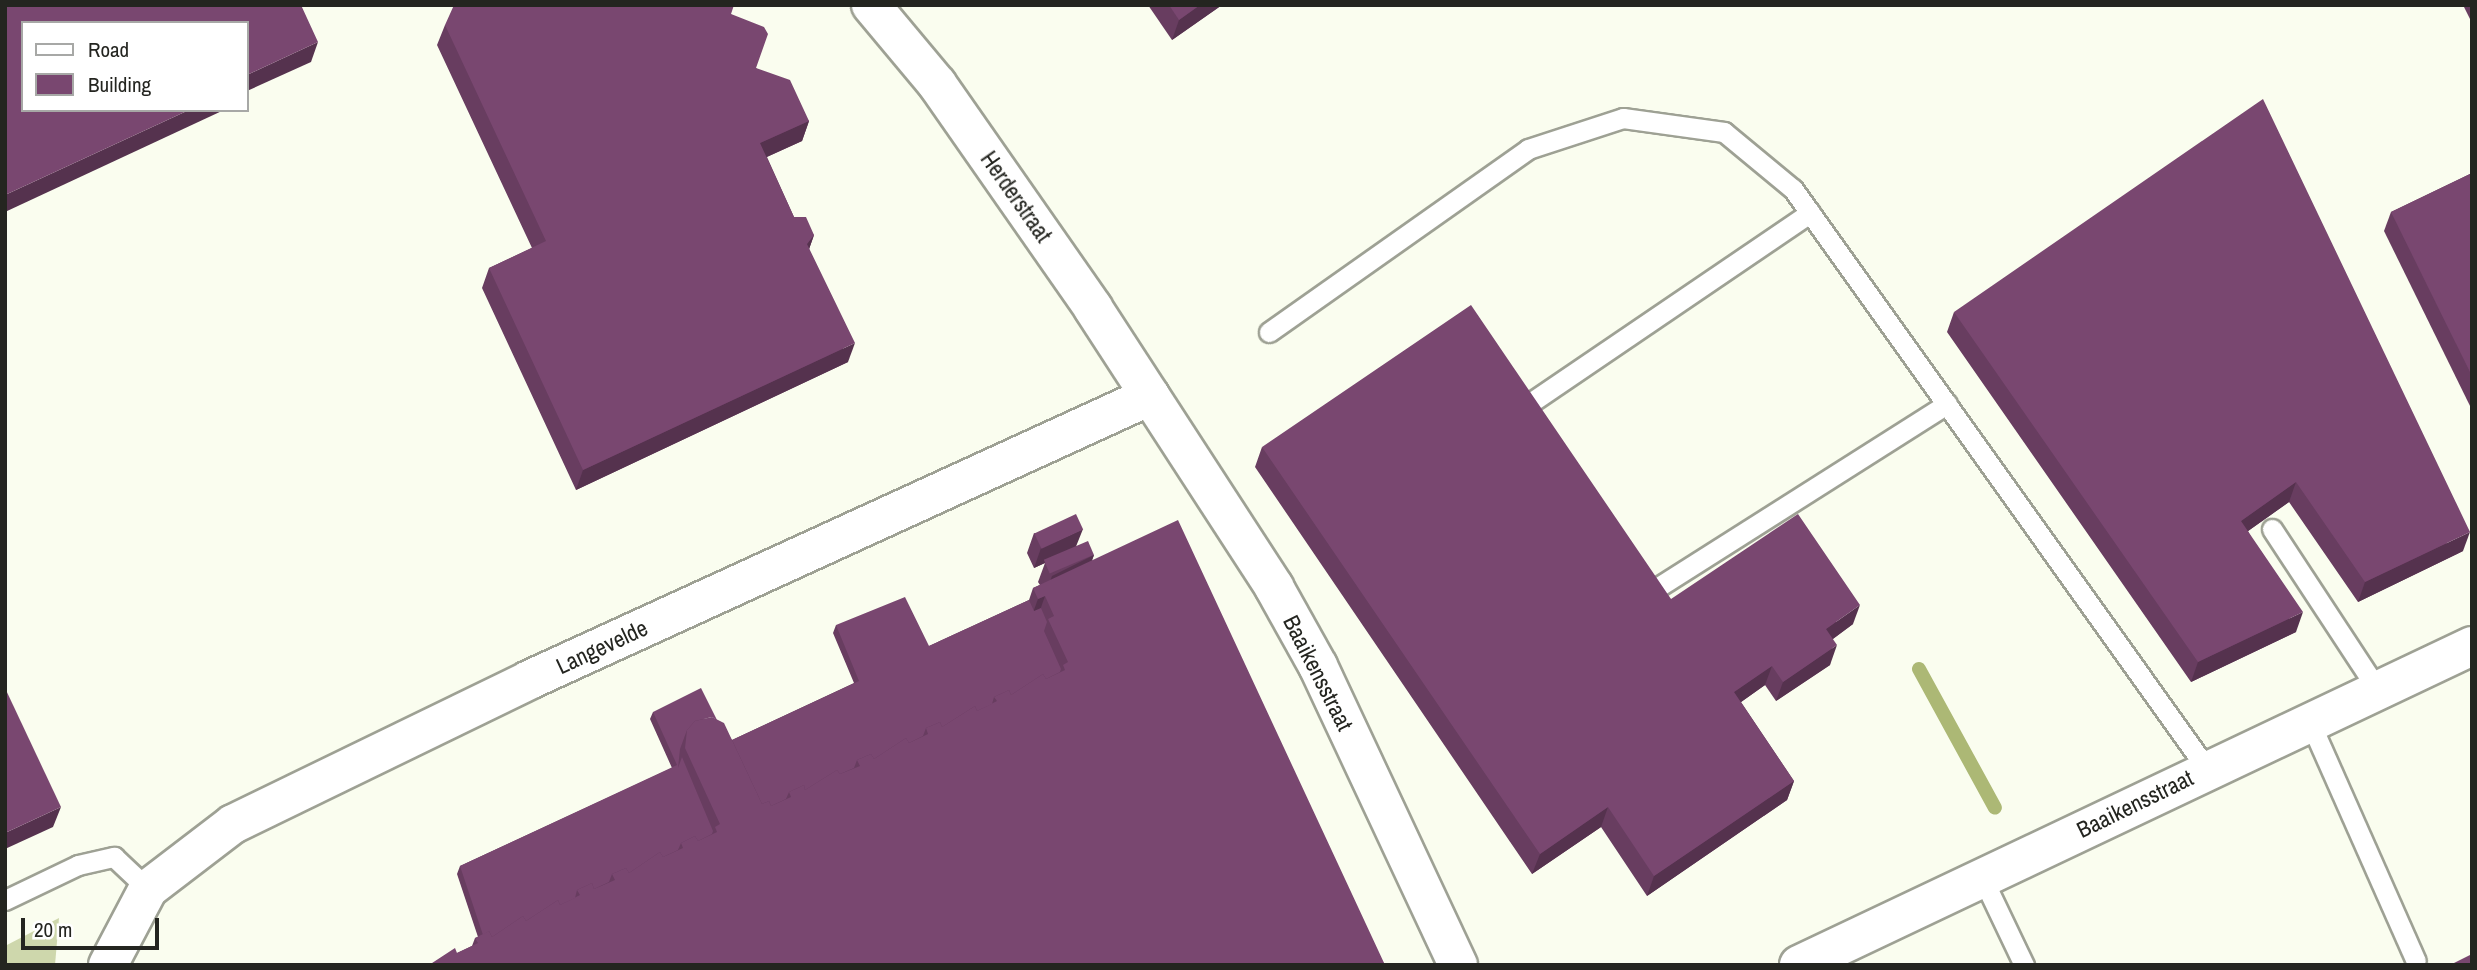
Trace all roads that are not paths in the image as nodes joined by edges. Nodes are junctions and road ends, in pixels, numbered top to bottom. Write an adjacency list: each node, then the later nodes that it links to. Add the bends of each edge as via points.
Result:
1 (871, 5): 4 (street, Herderstraat, via 937,84)
2 (1810, 214): 3 (lane, via 1793,189 1724,132 1622,118 1528,149); 5 (lane); 6 (lane)
3 (1269, 332)
4 (1150, 396): 14 (street, Langevelde, via 528,680 233,824); 18 (street, Baaikensstraat, via 1274,587 1318,666)
5 (1533, 401)
6 (1947, 404): 8 (lane); 12 (lane)
7 (2272, 529): 10 (lane)
8 (1660, 586)
9 (2472, 646): 10 (street, Baaikensstraat)
10 (2377, 689): 11 (street, Baaikensstraat)
11 (2310, 722): 12 (street, Baaikensstraat); 16 (lane)
12 (2207, 769): 13 (street, Baaikensstraat)
13 (1982, 877): 19 (street, Baaikensstraat); 20 (lane)
14 (148, 889): 15 (lane, via 114,857 78,865); 17 (street, Langevelde)
15 (5, 900)
16 (2416, 961)
17 (108, 965)
18 (1458, 965)
19 (1799, 965)
20 (2024, 965)

